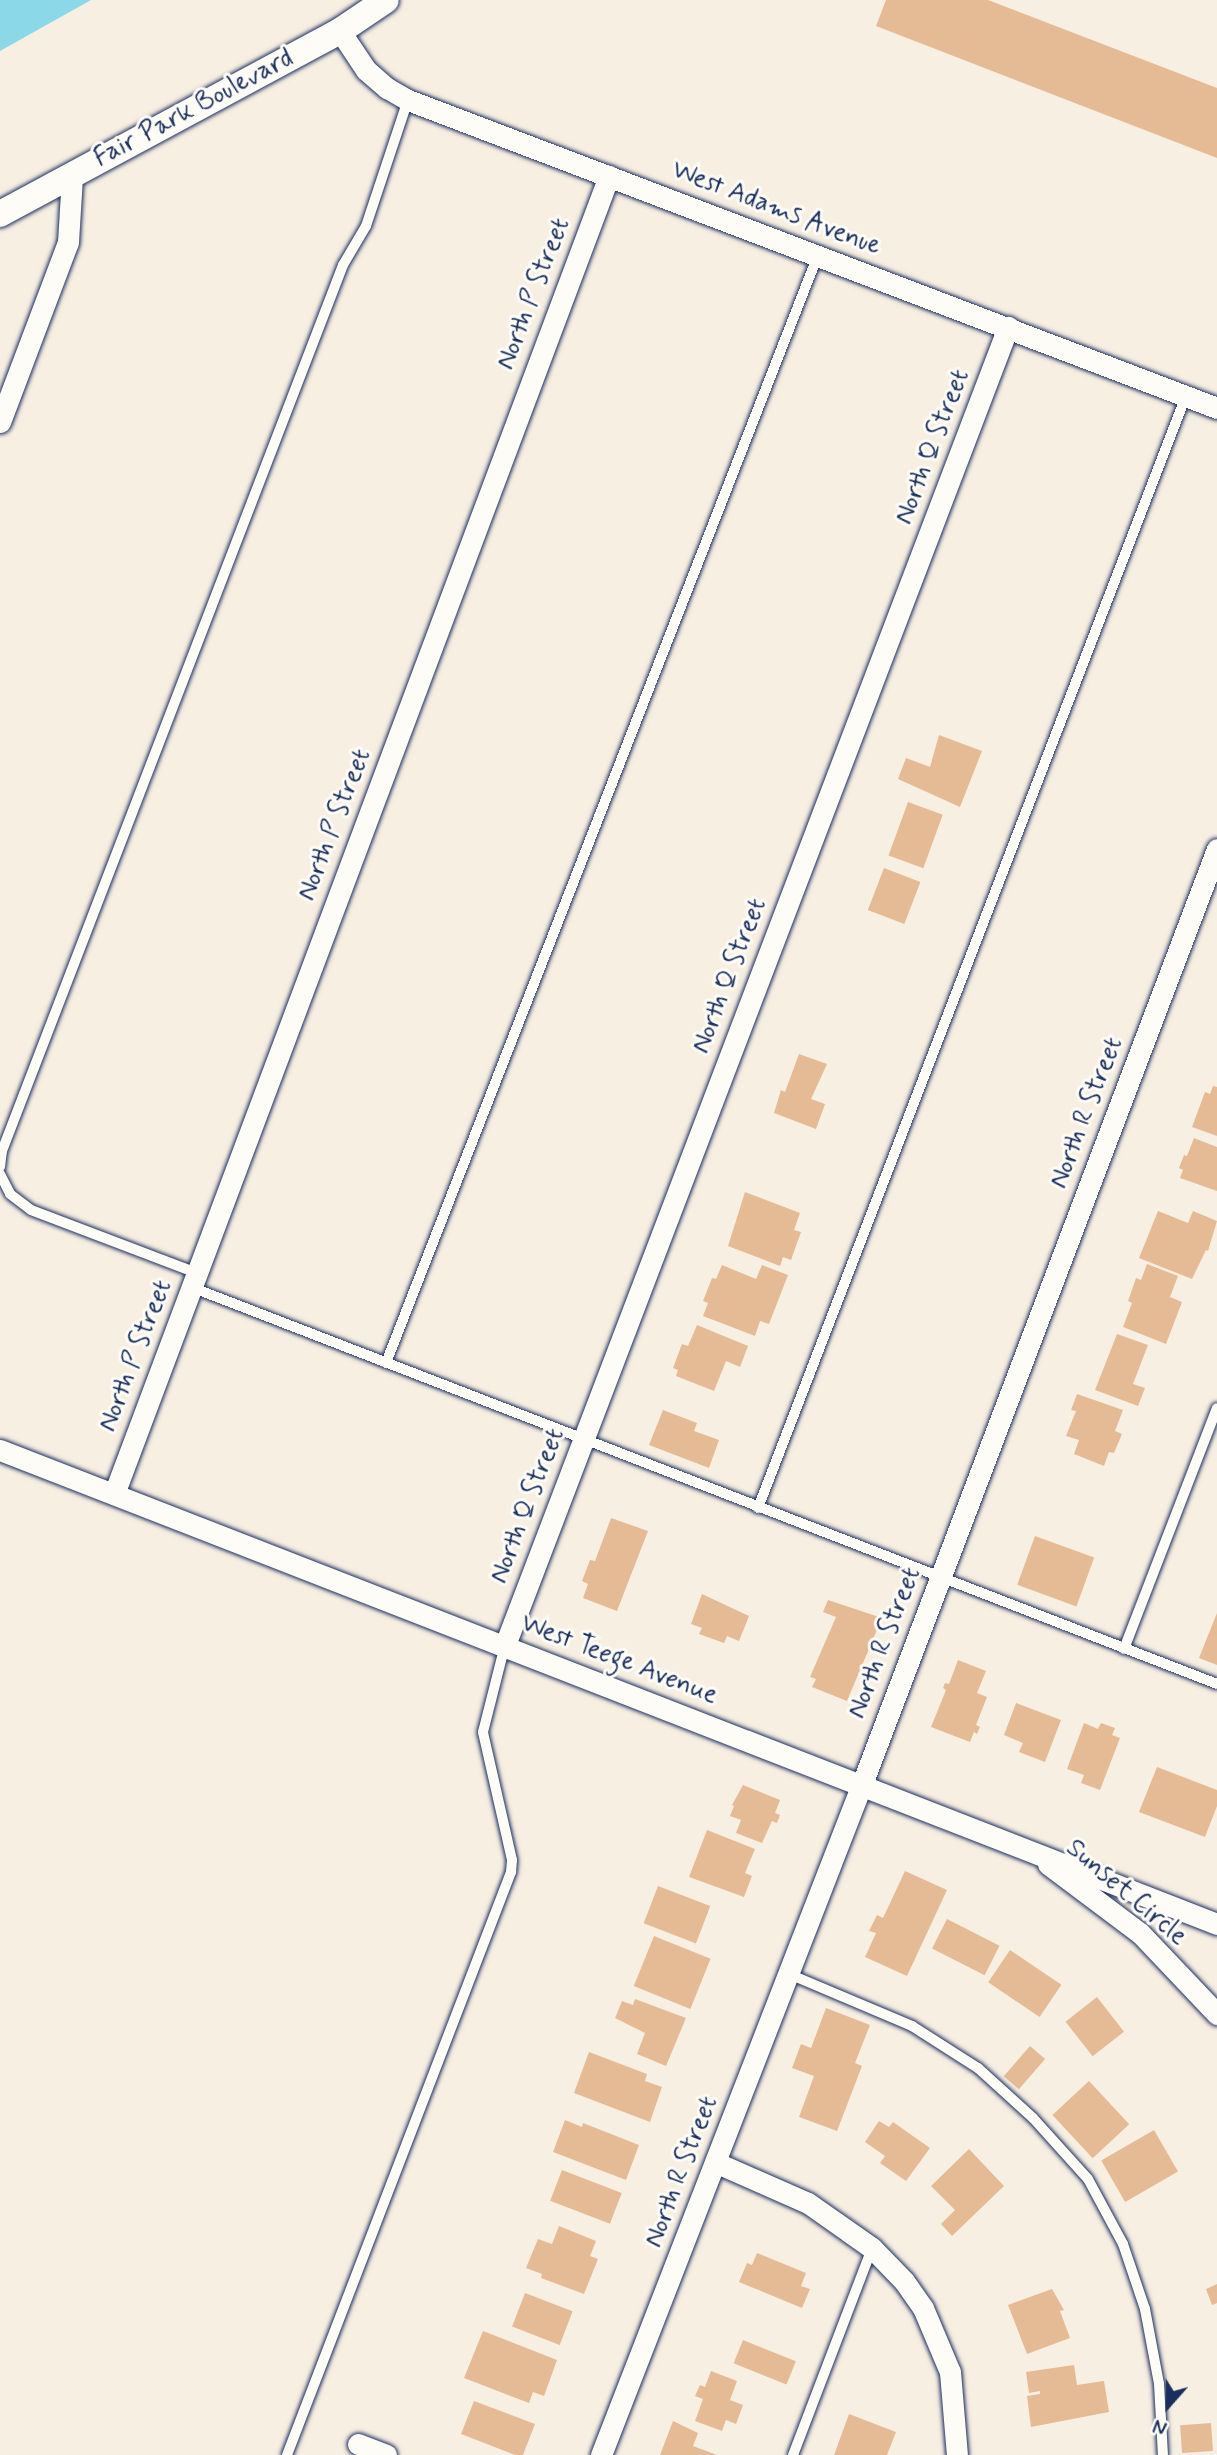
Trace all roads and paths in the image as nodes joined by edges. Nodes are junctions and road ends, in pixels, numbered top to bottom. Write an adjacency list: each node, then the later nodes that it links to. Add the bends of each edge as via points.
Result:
1 (386, 0): 2 (street, Fair Park Boulevard)
2 (340, 31): 3 (street, West Adams Avenue, via 366,70); 4 (street, Fair Park Boulevard)
3 (408, 100): 5 (street, West Adams Avenue); 13 (lane, via 366,226 343,265 7,1138)
4 (72, 176): 6 (street, Fair Park Boulevard); 11 (street, via 68,242)
5 (608, 176): 7 (street, West Adams Avenue); 15 (street, North P Street)
6 (0, 214)
7 (818, 255): 8 (street, West Adams Avenue); 16 (lane)
8 (1008, 327): 9 (street, West Adams Avenue); 18 (street, North Q Street)
9 (1186, 396): 10 (street, West Adams Avenue); 21 (lane)
10 (1217, 408)
11 (0, 422)
12 (1217, 849): 22 (street, North R Street)
13 (0, 1167)
14 (0, 1174): 15 (lane, via 10,1194 31,1210)
15 (194, 1280): 16 (lane); 20 (street, North P Street)
16 (386, 1363): 18 (lane)
17 (1217, 1408): 24 (lane)
18 (583, 1440): 21 (lane); 23 (street, North Q Street)
19 (0, 1450): 20 (street, West Teege Avenue)
20 (114, 1494): 23 (street, West Teege Avenue)
21 (758, 1508): 22 (lane)
22 (940, 1579): 24 (lane); 26 (street, North R Street)
23 (505, 1645): 26 (street, West Teege Avenue); 34 (lane, via 483,1746 512,1860 511,1872)
24 (1124, 1649): 25 (lane)
25 (1217, 1684)
26 (862, 1784): 27 (street, West Teege Avenue); 29 (street, North R Street)
27 (1027, 1847): 28 (street, West Teege Avenue); 30 (street, Sunset Circle, via 1140,1933)
28 (1217, 1923)
29 (789, 1974): 31 (street, North R Street); 39 (lane, via 912,2026 978,2068 1033,2118 1088,2179 1124,2244 1145,2309 1159,2384)
30 (1217, 2014)
31 (716, 2162): 32 (street, via 808,2203); 36 (street, North R Street)
32 (872, 2248): 37 (lane); 38 (street, via 904,2281 938,2338 950,2372)
33 (358, 2444): 35 (street)
34 (287, 2455)
35 (386, 2455)
36 (601, 2455)
37 (793, 2455)
38 (957, 2455)
39 (1163, 2455)

